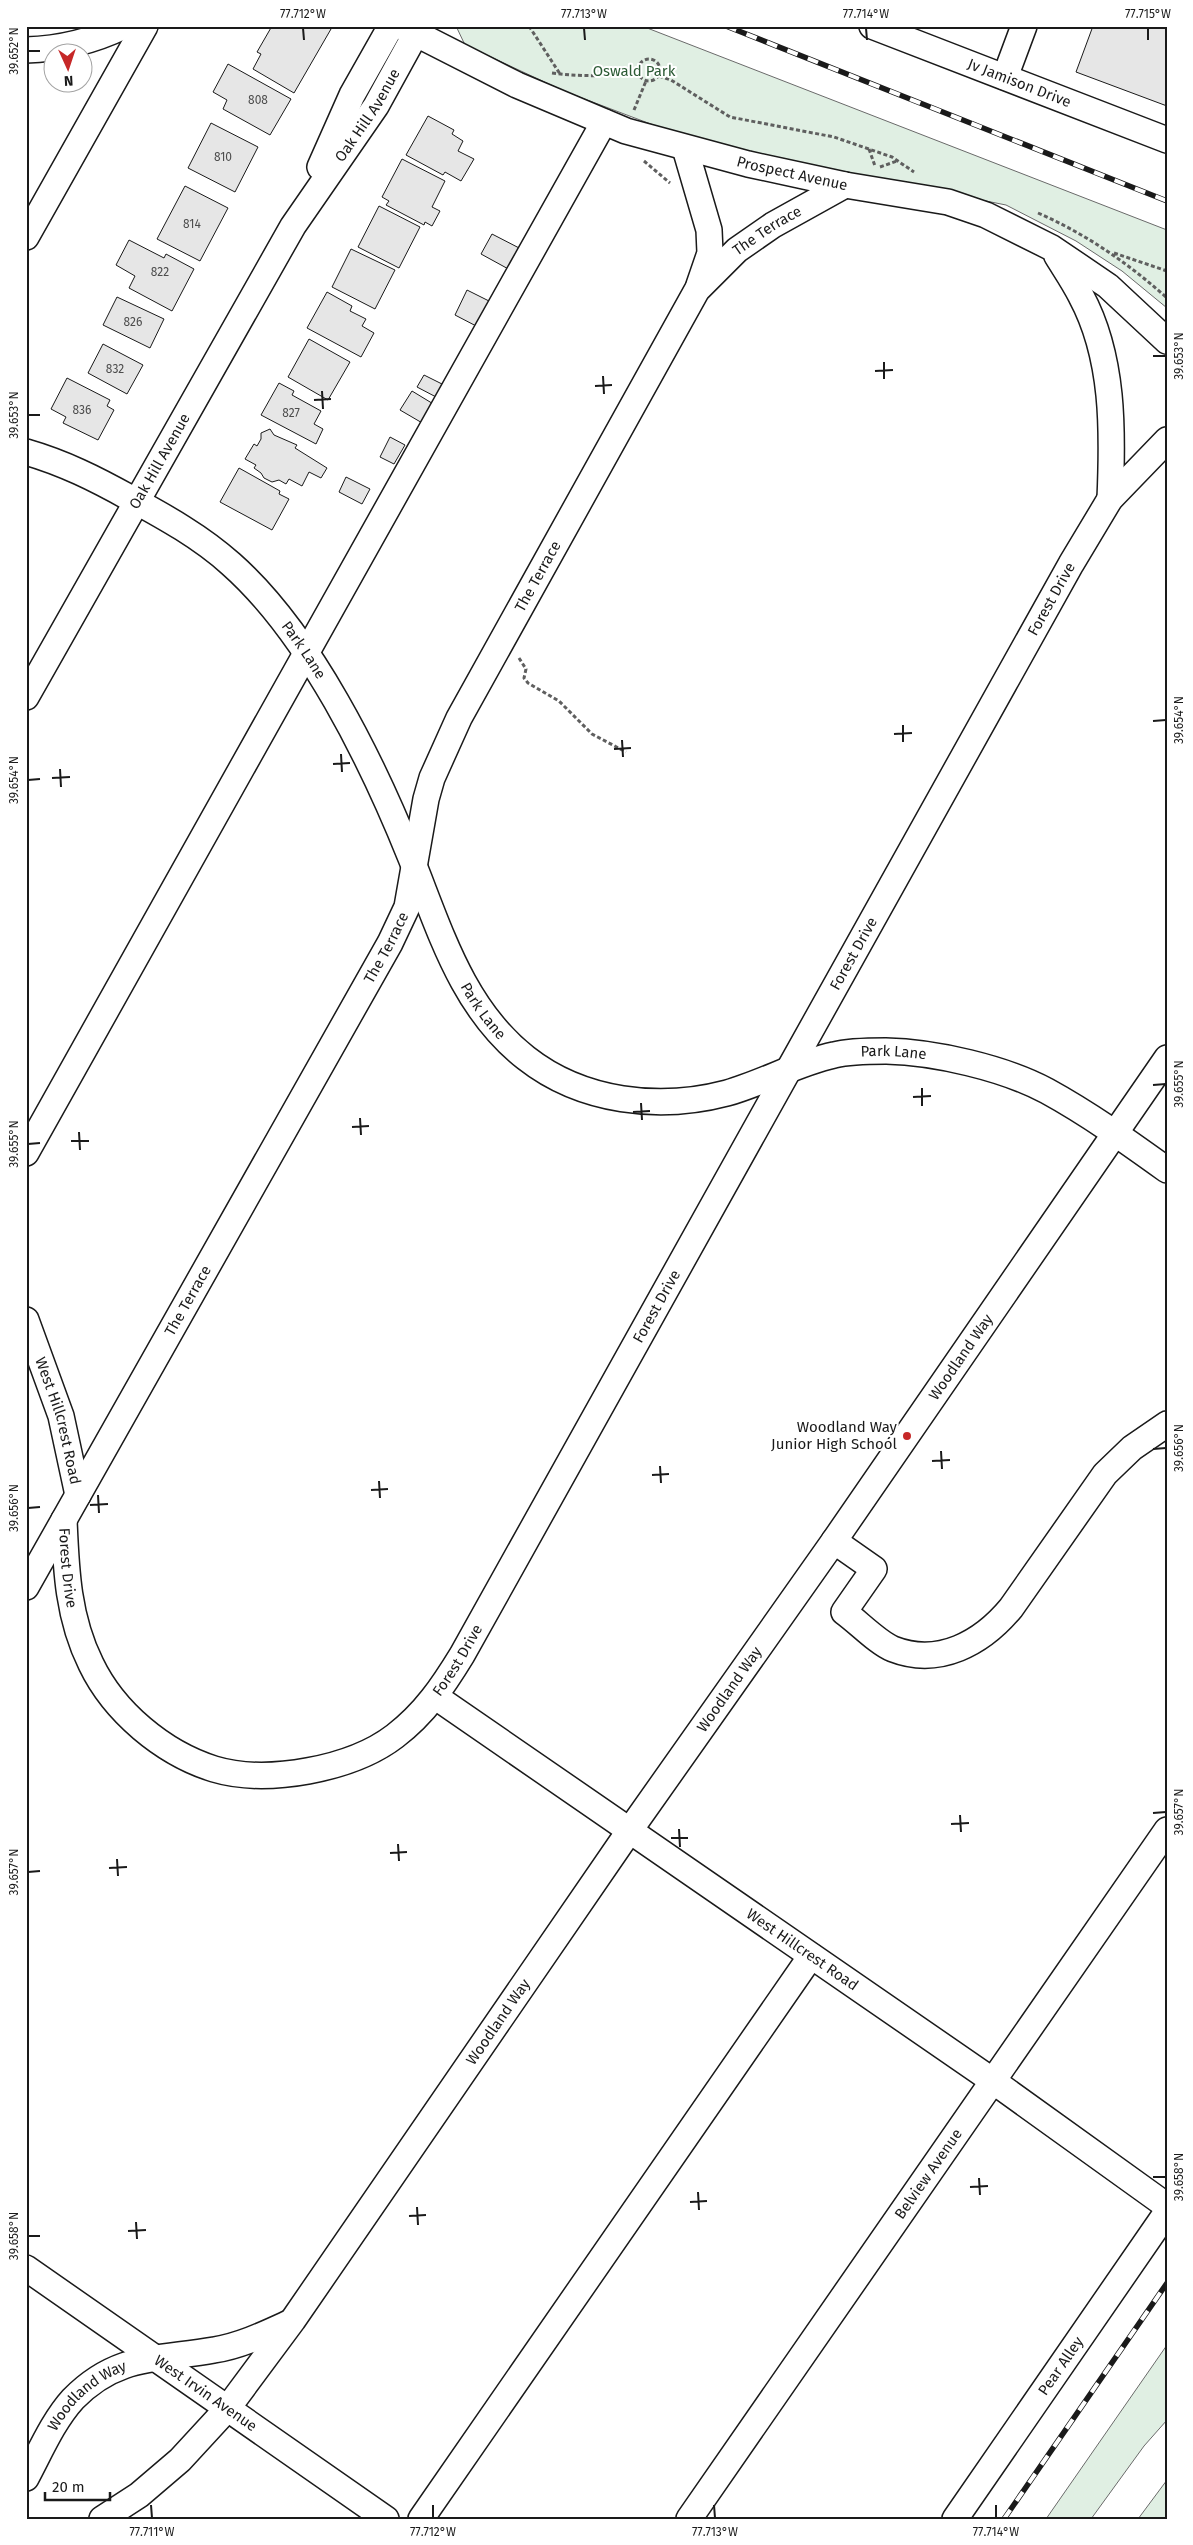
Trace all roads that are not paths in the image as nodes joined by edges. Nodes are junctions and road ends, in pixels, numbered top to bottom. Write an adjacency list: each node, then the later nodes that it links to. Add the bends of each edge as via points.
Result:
1 (124, 26): 7 (street, via 79,43)
2 (145, 26): 14 (street)
3 (391, 26): 13 (street, Oak Hill Avenue, via 352,95)
4 (872, 26): 8 (street, Jv Jamison Drive)
5 (1024, 26): 8 (street)
6 (412, 29): 9 (street, Prospect Avenue, via 517,85); 13 (street, Oak Hill Avenue, via 376,106)
7 (26, 50)
8 (1005, 77): 10 (street, Jv Jamison Drive)
9 (615, 126): 11 (street, Prospect Avenue); 24 (street)
10 (1167, 140)
11 (685, 148): 12 (street, Prospect Avenue); 16 (street, The Terrace, via 709,230 710,253)
12 (845, 185): 15 (street, Prospect Avenue, via 948,202 986,215); 16 (street, The Terrace, via 773,225 737,250)
13 (293, 226): 23 (street, Oak Hill Avenue)
14 (26, 237)
15 (1052, 248): 17 (street, Prospect Avenue, via 1108,286); 22 (street, via 1082,297 1096,335 1107,381 1113,434)
16 (697, 290): 26 (street, The Terrace, via 459,718 432,778)
17 (1167, 341)
18 (1167, 440): 21 (street, Forest Drive)
19 (26, 452): 23 (street, Park Lane, via 82,472)
20 (1167, 463): 21 (street)
21 (1140, 468): 22 (street, Forest Drive)
22 (1110, 499): 28 (street, Forest Drive)
23 (137, 501): 24 (street, Park Lane, via 233,565 268,602); 25 (street, Oak Hill Avenue)
24 (306, 654): 26 (street, Park Lane, via 356,738); 30 (street)
25 (26, 697)
26 (415, 868): 28 (street, Park Lane, via 446,950 465,987 493,1028 527,1059 570,1083 618,1099 647,1103 726,1093); 34 (street, The Terrace, via 407,907 390,943)
27 (1167, 1058): 29 (street, Woodland Way)
28 (787, 1071): 29 (street, Park Lane, via 835,1054 888,1051 935,1057 993,1070 1044,1089); 38 (street, Forest Drive)
29 (1115, 1133): 31 (street, Park Lane); 36 (street, Woodland Way)
30 (26, 1153)
31 (1167, 1170)
32 (26, 1320): 34 (street, West Hillcrest Road, via 61,1416)
33 (1167, 1424): 36 (street, via 1132,1448 1104,1474 1011,1608 995,1628 974,1643 948,1652 913,1654 891,1648 844,1612 874,1569)
34 (78, 1495): 35 (street, The Terrace)
35 (64, 1520): 37 (street, The Terrace); 38 (street, Forest Drive, via 67,1578 74,1621 91,1664 112,1699 142,1729 177,1752 215,1769 258,1775 293,1774 331,1766 361,1755 394,1736)
36 (834, 1541): 39 (street, Woodland Way)
37 (26, 1587)
38 (436, 1697): 39 (street, West Hillcrest Road)
39 (630, 1830): 41 (street, West Hillcrest Road); 46 (street, Woodland Way)
40 (1167, 1830): 42 (street, Belview Avenue)
41 (811, 1956): 42 (street, West Hillcrest Road); 52 (street)
42 (993, 2081): 43 (street, West Hillcrest Road); 53 (street, Belview Avenue)
43 (1167, 2206)
44 (1167, 2212): 54 (street, Pear Alley)
45 (26, 2268): 47 (street, West Irvin Avenue)
46 (293, 2320): 47 (street, Woodland Way, via 254,2340 215,2350); 48 (street, Woodland Way)
47 (152, 2357): 48 (street, West Irvin Avenue); 49 (street, Woodland Way, via 114,2368 73,2400 55,2424)
48 (226, 2409): 50 (street, Woodland Way, via 180,2460 139,2495); 51 (street, West Irvin Avenue)
49 (26, 2478)
50 (102, 2519)
51 (386, 2519)
52 (421, 2519)
53 (689, 2519)
54 (955, 2519)

